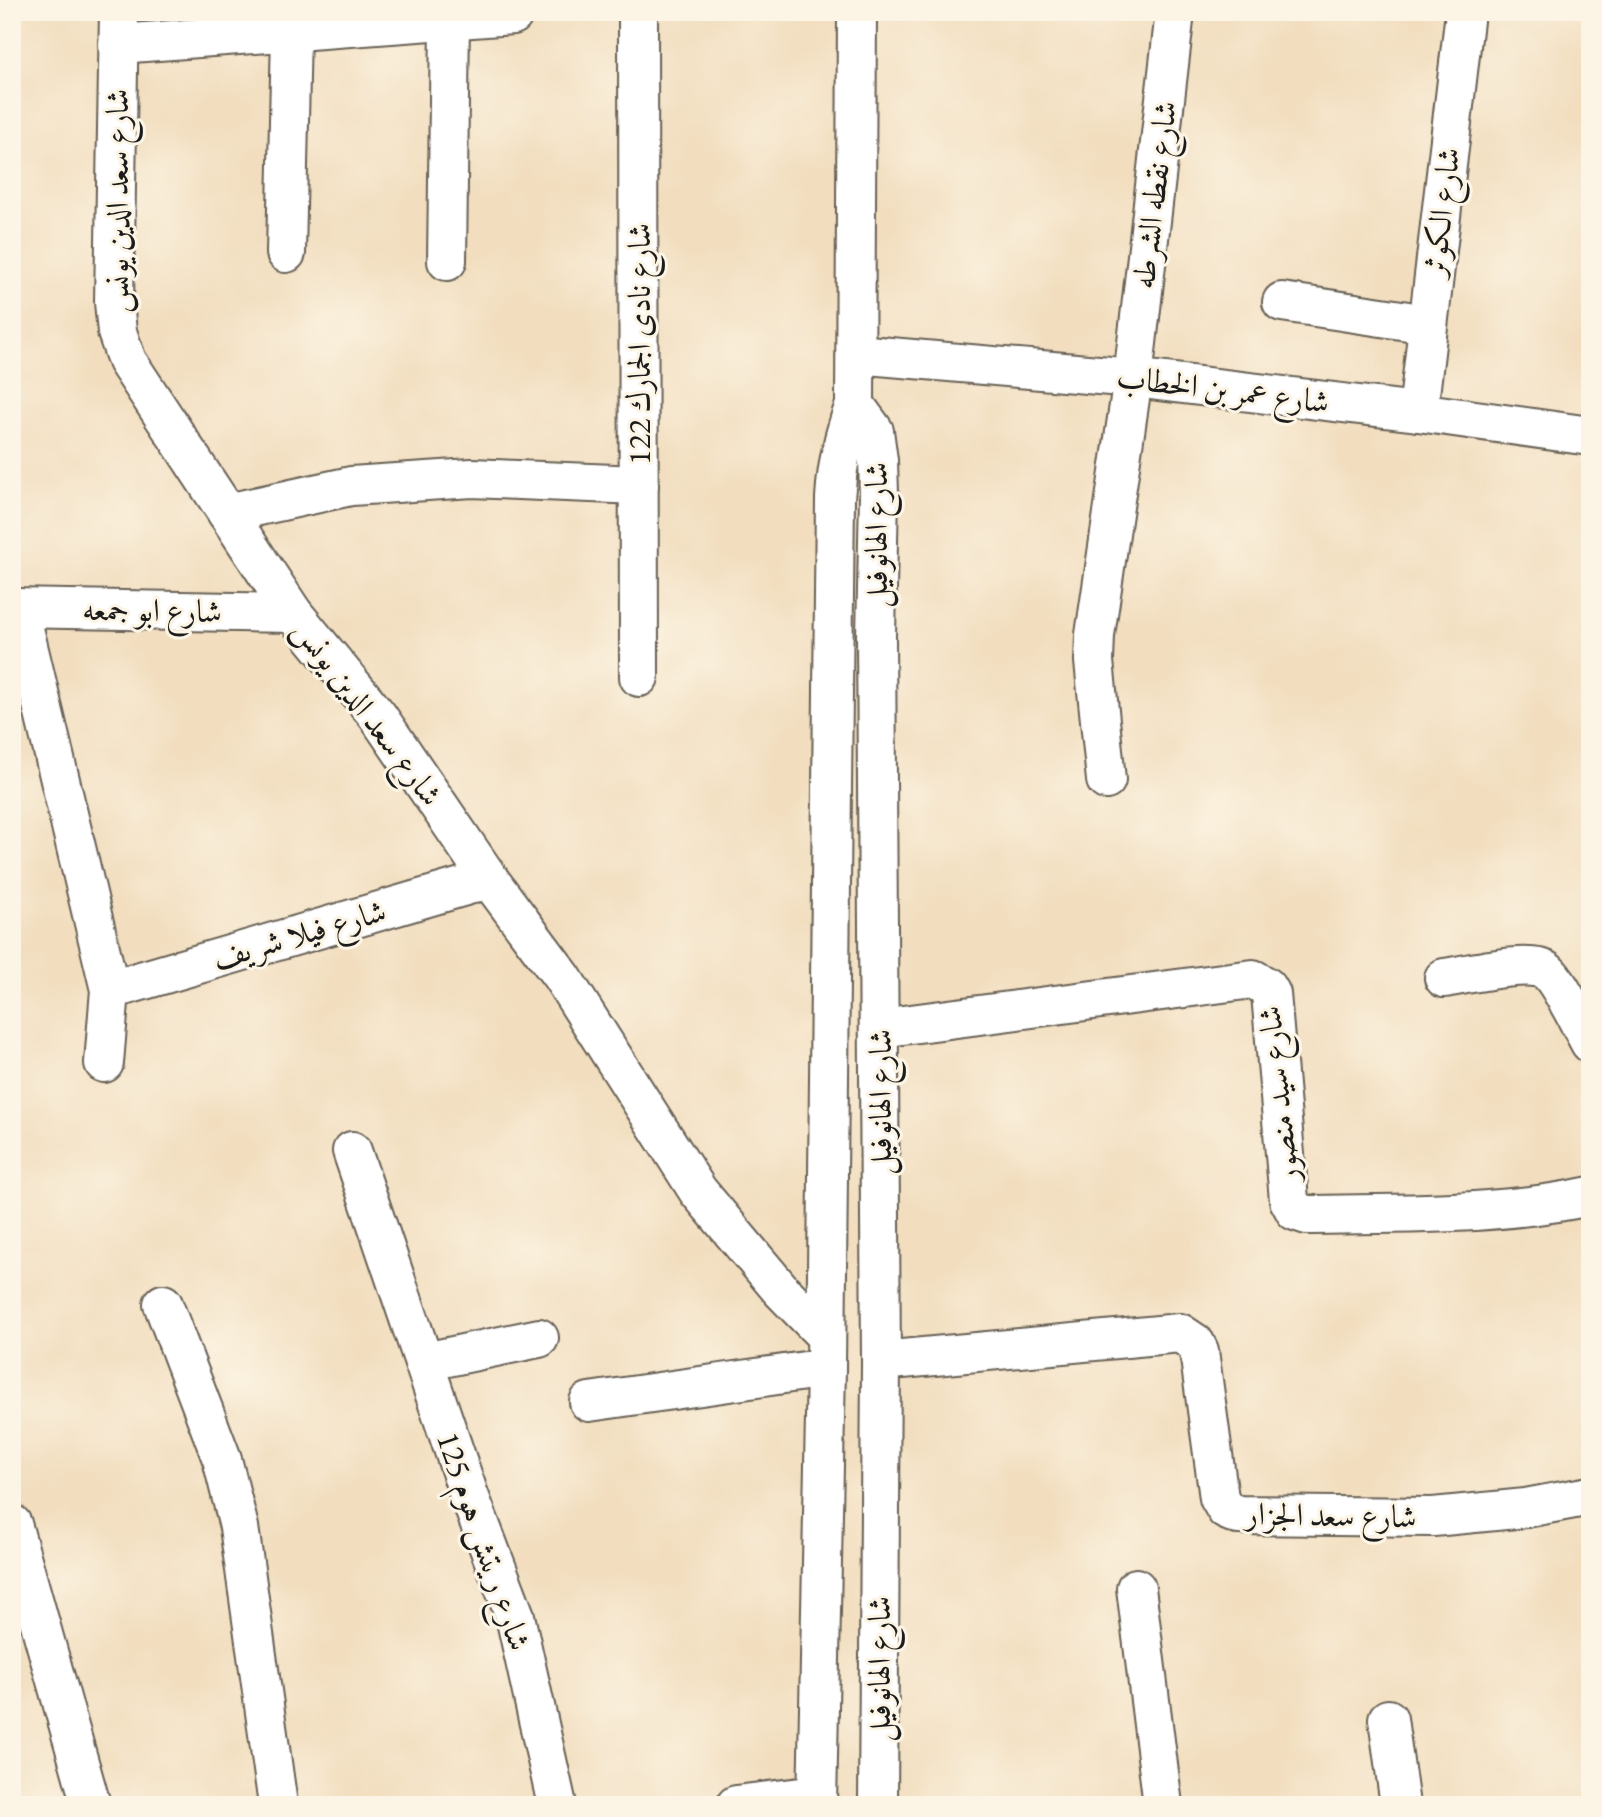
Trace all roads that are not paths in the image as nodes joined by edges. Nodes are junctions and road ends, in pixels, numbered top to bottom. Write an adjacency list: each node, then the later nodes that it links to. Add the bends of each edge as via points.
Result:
1 (638, 12): 18 (street, شارع نادى الجمارك 122)
2 (857, 12): 13 (street, شارع الهانوفيل)
3 (1175, 12): 14 (street, شارع نقطه الشرطه)
4 (1465, 12): 12 (street, شارع الكوثر)
5 (513, 15): 6 (street)
6 (450, 20): 8 (street); 10 (street)
7 (118, 28): 8 (street); 19 (street, شارع سعد الدين يونس, via 117,332 137,378)
8 (291, 32): 9 (street)
9 (286, 253)
10 (447, 261)
11 (1282, 302): 12 (street)
12 (1428, 324): 16 (street, شارع الكوثر)
13 (856, 354): 14 (street, شارع عمر بن الخطاب); 15 (street, شارع الهانوفيل)
14 (1133, 378): 16 (street, شارع عمر بن الخطاب); 23 (street, شارع نقطه الشرطه, via 1095,635)
15 (855, 405): 27 (street, شارع الهانوفيل, via 874,432 878,460); 34 (street, شارع الهانوفيل, via 837,466 835,498)
16 (1418, 412): 17 (street, شارع عمر بن الخطاب)
17 (1590, 436)
18 (639, 485): 19 (street, via 472,478 405,482 351,486); 22 (street, شارع نادى الجمارك 122)
19 (228, 513): 21 (street, شارع سعد الدين يونس)
20 (16, 608): 21 (street, شارع ابو جمعه); 26 (street)
21 (293, 613): 24 (street, شارع سعد الدين يونس, via 377,715)
22 (639, 677)
23 (1106, 780)
24 (489, 879): 26 (street, شارع فيلا شريف); 34 (street, شارع سعد الدين يونس, via 562,977 698,1191)
25 (1444, 978): 28 (street, via 1527,966 1543,968)
26 (110, 990): 29 (street)
27 (880, 1028): 31 (street, شارع سيد منصور, via 1253,979 1271,994 1289,1200 1296,1211 1307,1215 1440,1213 1553,1204); 35 (street, شارع الهانوفيل)
28 (1590, 1043)
29 (104, 1063)
30 (352, 1151): 36 (street, شارع ريتش هوم 125)
31 (1590, 1196)
32 (163, 1304): 44 (street, via 222,1459 239,1527)
33 (539, 1338): 36 (street)
34 (826, 1352): 37 (street); 42 (street, شارع الهانوفيل)
35 (881, 1361): 38 (street, شارع سعد الجزار, via 1180,1332 1199,1351 1219,1498 1226,1510 1238,1515 1433,1517); 47 (street, شارع الهانوفيل)
36 (424, 1362): 45 (street, شارع ريتش هوم 125, via 515,1616)
37 (589, 1402)
38 (1590, 1496)
39 (12, 1524): 43 (street)
40 (1136, 1588): 48 (street)
41 (1388, 1719): 49 (street)
42 (817, 1800): 46 (street)
43 (91, 1805)
44 (278, 1805)
45 (557, 1805)
46 (736, 1805)
47 (878, 1805)
48 (1163, 1805)
49 (1399, 1805)

